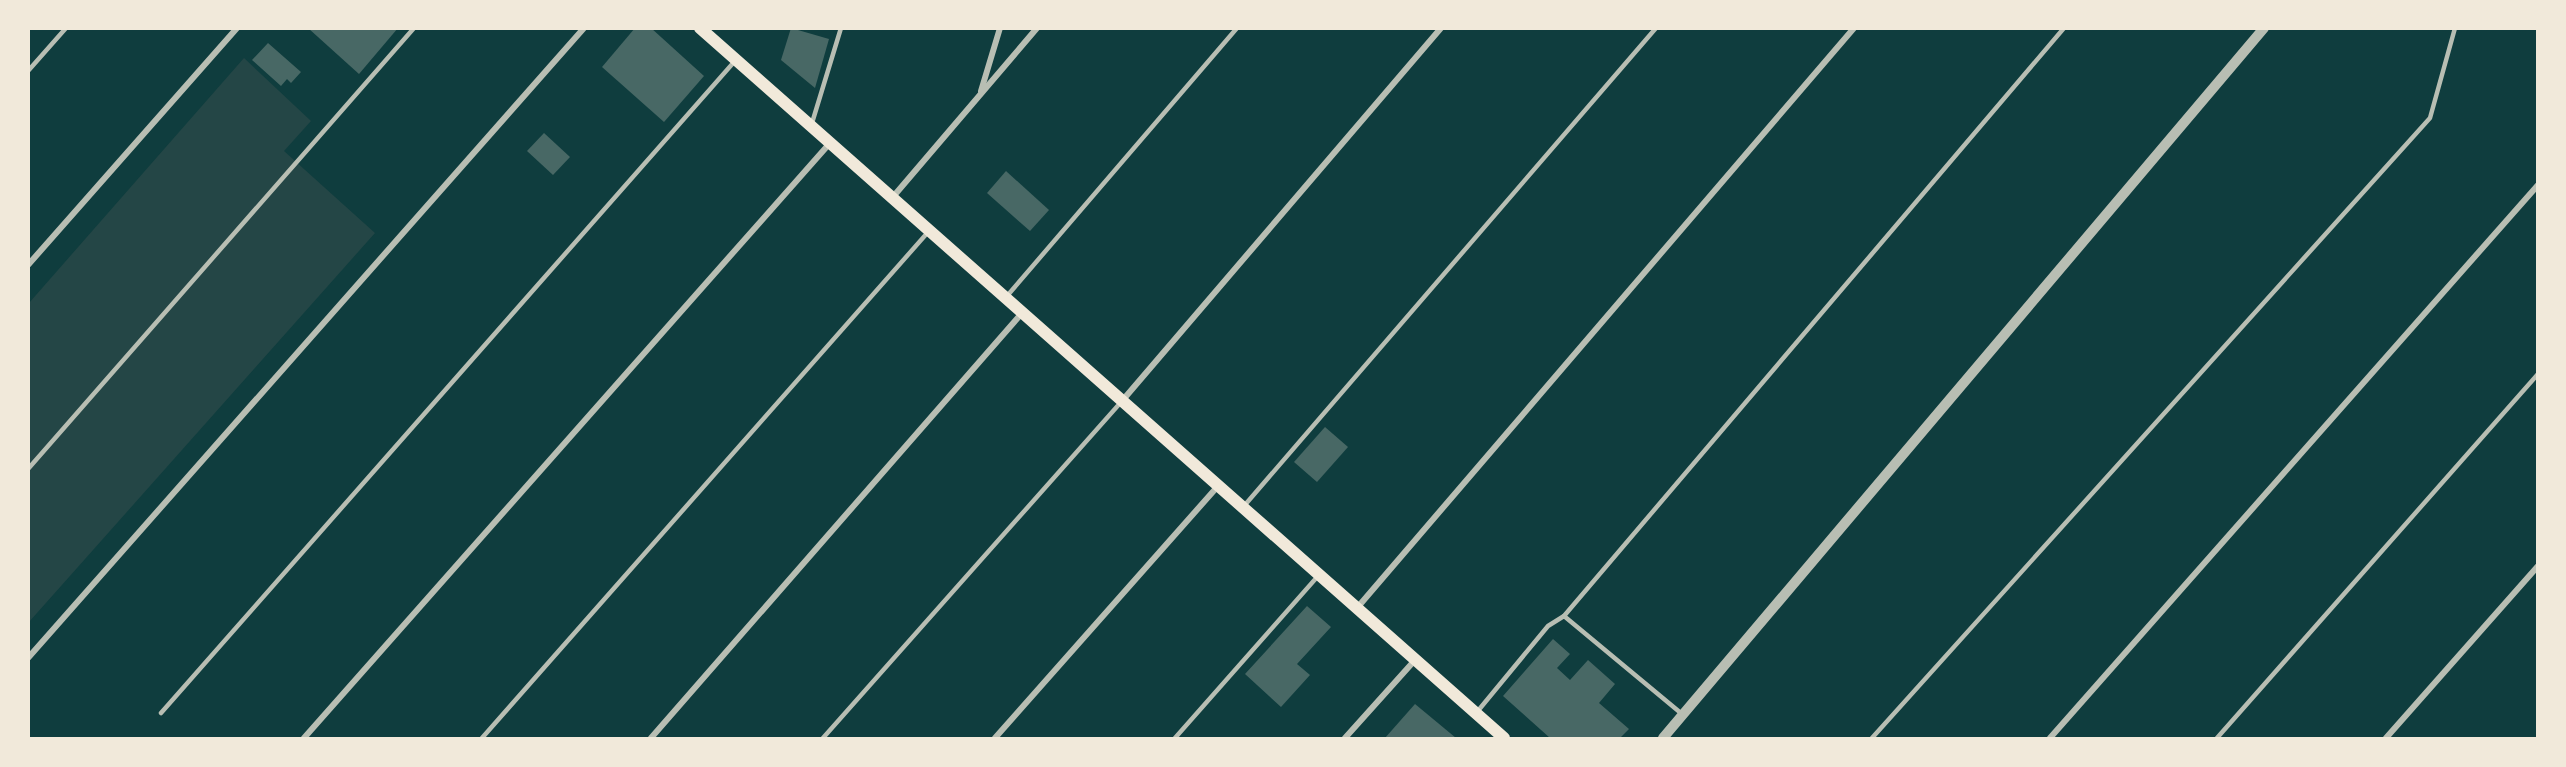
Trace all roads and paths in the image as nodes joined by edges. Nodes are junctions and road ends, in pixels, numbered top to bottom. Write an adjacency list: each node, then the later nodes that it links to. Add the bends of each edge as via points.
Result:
1 (66, 28): 17 (lane)
2 (237, 28): 24 (street)
3 (414, 28): 29 (lane)
4 (584, 28): 36 (street)
5 (700, 28): 16 (main road)
6 (841, 28): 19 (lane)
7 (1000, 28): 18 (street)
8 (1037, 28): 18 (street)
9 (1237, 28): 25 (lane)
10 (1441, 28): 28 (street)
11 (1656, 28): 31 (lane)
12 (1854, 28): 34 (street)
13 (2064, 28): 35 (lane)
14 (2264, 28): 40 (street)
15 (2455, 28): 50 (lane, via 2430,118)
16 (736, 60): 19 (main road); 38 (lane)
17 (28, 71)
18 (980, 94): 22 (street)
19 (811, 126): 20 (main road)
20 (830, 143): 22 (main road); 41 (street)
21 (2538, 185): 51 (street)
22 (891, 198): 23 (main road)
23 (929, 231): 25 (main road); 42 (lane)
24 (28, 265)
25 (1005, 298): 26 (main road)
26 (1022, 313): 28 (main road); 43 (street)
27 (2538, 374): 52 (lane)
28 (1122, 401): 30 (main road); 44 (lane)
29 (28, 469)
30 (1218, 486): 31 (main road); 45 (street)
31 (1243, 507): 33 (main road)
32 (2538, 566): 53 (street)
33 (1319, 575): 34 (main road); 46 (lane)
34 (1357, 608): 37 (main road)
35 (1564, 616): 39 (lane, via 1548,626); 40 (lane)
36 (28, 658)
37 (1415, 660): 39 (main road); 47 (street)
38 (161, 713)
39 (1476, 714): 48 (main road)
40 (1682, 714): 49 (street)
41 (304, 738)
42 (482, 738)
43 (651, 738)
44 (823, 738)
45 (995, 738)
46 (1176, 738)
47 (1345, 738)
48 (1504, 738)
49 (1663, 738)
50 (1872, 738)
51 (2050, 738)
52 (2217, 738)
53 (2386, 738)

